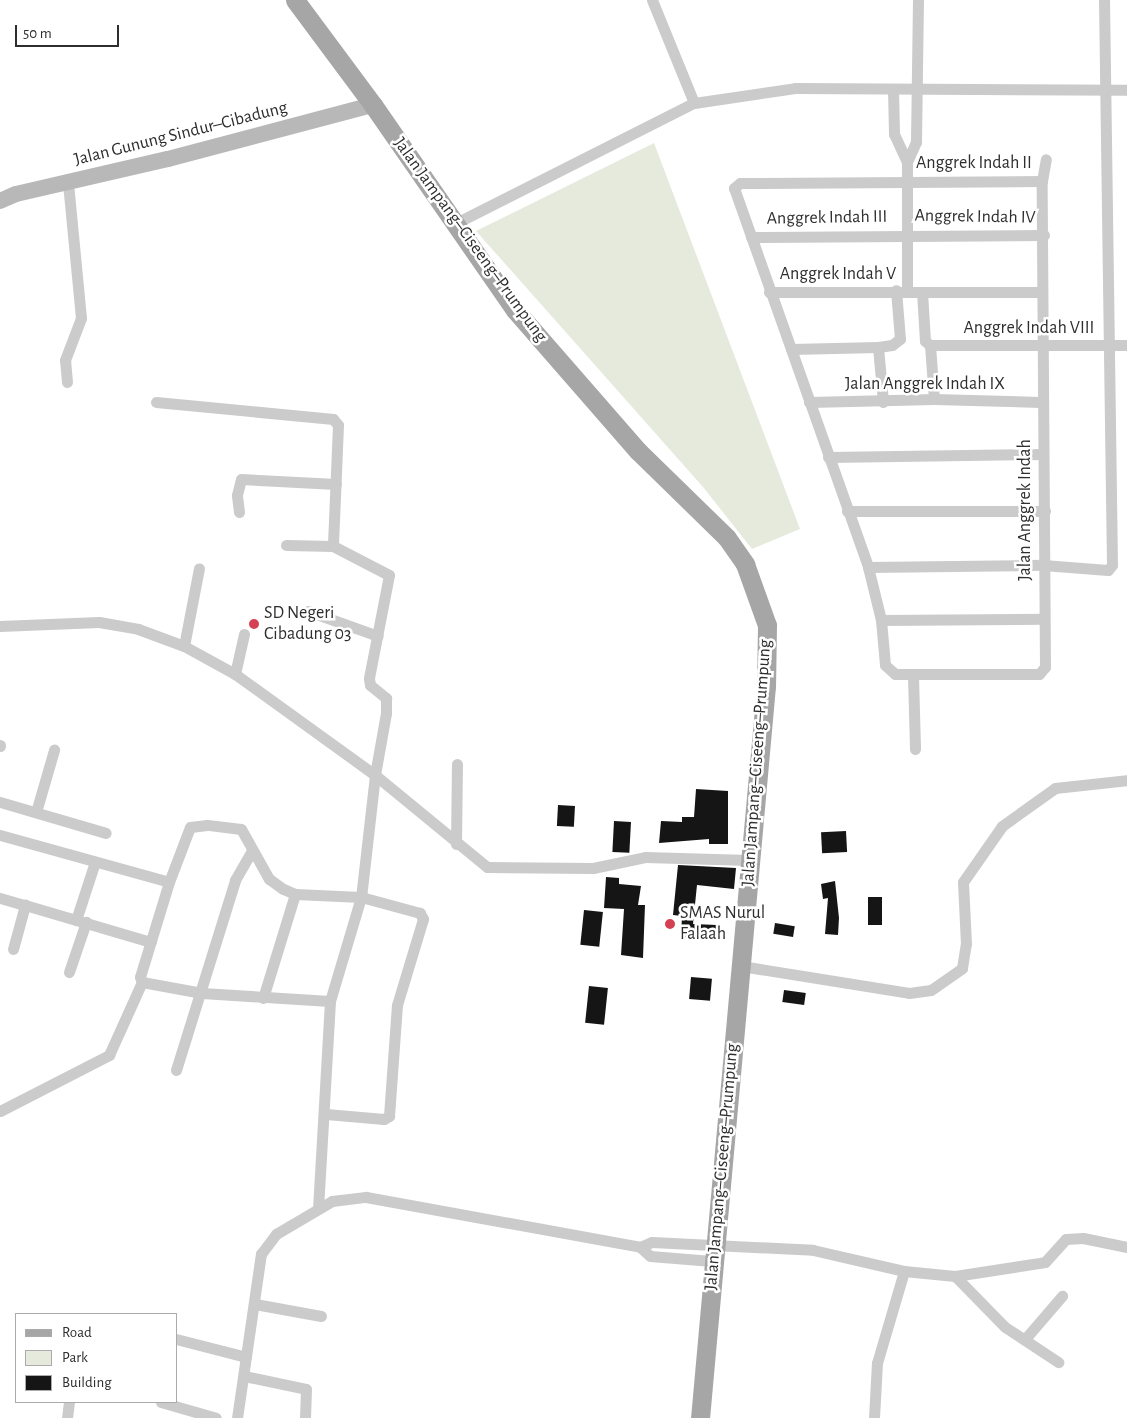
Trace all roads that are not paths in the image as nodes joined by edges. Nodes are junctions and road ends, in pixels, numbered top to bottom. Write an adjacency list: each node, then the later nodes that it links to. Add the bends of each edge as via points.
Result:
1 (295, 0): 10 (main road, Jalan Jampang–Ciseeng–Prumpung)
2 (652, 0): 9 (street)
3 (918, 0): 7 (street)
4 (1104, 0): 5 (street)
5 (1104, 88): 7 (street); 8 (street); 26 (street)
6 (893, 89): 7 (street); 9 (street, via 795,88); 12 (street, via 894,134)
7 (917, 89): 12 (street, via 916,142)
8 (1127, 90)
9 (694, 103): 17 (street)
10 (373, 105): 15 (street, Jalan Gunung Sindur–Cibadung); 17 (main road, Jalan Jampang–Ciseeng–Prumpung)
11 (1046, 159): 14 (street, Jalan Anggrek Indah)
12 (907, 162): 13 (street)
13 (906, 180): 14 (street, Anggrek Indah II); 18 (street); 20 (street, Anggrek Indah II, via 740,183 734,188 735,195)
14 (1042, 181): 19 (street, Jalan Anggrek Indah)
15 (68, 184): 16 (street, Jalan Gunung Sindur–Cibadung, via 16,194); 31 (street, via 81,318 65,360)
16 (0, 201)
17 (454, 224): 68 (main road, Jalan Jampang–Ciseeng–Prumpung, via 515,310 595,404 727,538 744,564 767,624 768,653)
18 (905, 234): 19 (street, Anggrek Indah IV); 20 (street, Anggrek Indah III); 21 (street)
19 (1044, 235): 24 (street, Jalan Anggrek Indah)
20 (750, 237): 22 (street)
21 (901, 291): 22 (street, Anggrek Indah V); 23 (street, Anggrek Indah V); 28 (street, via 900,339 892,345)
22 (768, 292): 30 (street)
23 (922, 292): 24 (street, Anggrek Indah V); 25 (street, via 925,342)
24 (1042, 292): 29 (street, Jalan Anggrek Indah)
25 (930, 345): 29 (street, Anggrek Indah VIII); 32 (street)
26 (1108, 345): 27 (street, Anggrek Indah VIII); 29 (street, Anggrek Indah VIII); 45 (street, via 1112,565 1108,570)
27 (1127, 345)
28 (878, 346): 30 (street); 35 (street)
29 (1041, 347): 36 (street, Jalan Anggrek Indah)
30 (791, 349): 34 (street)
31 (67, 382)
32 (934, 399): 35 (street, Jalan Anggrek Indah IX); 36 (street, Jalan Anggrek Indah IX)
33 (156, 402): 39 (street, via 334,420 338,425)
34 (809, 402): 35 (street, Jalan Anggrek Indah IX); 38 (street)
35 (883, 402)
36 (1041, 402): 37 (street, Jalan Anggrek Indah)
37 (1043, 454): 38 (street); 41 (street, Jalan Anggrek Indah)
38 (828, 457): 40 (street)
39 (336, 484): 42 (street, via 241,479 237,495); 44 (street)
40 (847, 511): 41 (street); 46 (street)
41 (1045, 511): 45 (street, Jalan Anggrek Indah)
42 (239, 512)
43 (286, 545): 44 (street)
44 (332, 546): 53 (street, via 389,575)
45 (1042, 566): 46 (street); 49 (street, Jalan Anggrek Indah)
46 (868, 567): 50 (street)
47 (199, 568): 54 (street)
48 (308, 611): 53 (street)
49 (1044, 619): 50 (street); 56 (street, Jalan Anggrek Indah, via 1043,671 1034,675)
50 (881, 620): 56 (street, via 887,669 895,674)
51 (0, 626): 54 (street, via 99,622 138,629)
52 (244, 634): 55 (street)
53 (378, 636): 60 (street, via 369,678 370,684 386,698 386,713)
54 (184, 646): 55 (street)
55 (235, 674): 60 (street)
56 (914, 676): 57 (street)
57 (915, 749)
58 (54, 750): 63 (street)
59 (456, 764): 66 (street)
60 (375, 776): 66 (street); 72 (street)
61 (1127, 780): 78 (street, via 1054,788 1002,826 963,882 966,944 962,968 931,990 909,993)
62 (0, 802): 63 (street)
63 (36, 812): 64 (street)
64 (106, 833)
65 (0, 835): 69 (street)
66 (456, 844): 68 (street, via 486,867 593,868 645,857)
67 (252, 850): 70 (street, via 241,829 190,827); 71 (street, via 275,886); 81 (street, via 235,880)
68 (749, 860): 78 (main road, Jalan Jampang–Ciseeng–Prumpung)
69 (95, 862): 70 (street); 75 (street)
70 (169, 882): 76 (street)
71 (295, 894): 72 (street); 82 (street)
72 (361, 897): 83 (street); 86 (street, via 420,913 423,919 397,1005 389,1116 384,1120)
73 (0, 898): 74 (street)
74 (25, 905): 75 (street); 77 (street)
75 (81, 921): 76 (street); 79 (street)
76 (151, 942): 80 (street, via 140,977)
77 (13, 949)
78 (741, 966): 89 (main road, Jalan Jampang–Ciseeng–Prumpung)
79 (69, 972)
80 (142, 982): 81 (street); 85 (street, via 109,1055)
81 (202, 993): 82 (street); 84 (street)
82 (263, 998): 83 (street)
83 (330, 1001): 86 (street)
84 (176, 1070)
85 (0, 1111)
86 (326, 1114): 87 (street)
87 (318, 1207): 89 (street, via 332,1201 366,1197 640,1247 652,1242); 93 (street, via 276,1234 264,1247)
88 (1127, 1247): 91 (street, via 1066,1238 1045,1262)
89 (713, 1254): 90 (street, via 813,1250); 106 (main road, Jalan Jampang–Ciseeng–Prumpung)
90 (904, 1271): 91 (street); 107 (street, via 878,1363)
91 (955, 1276): 95 (street, via 1005,1327)
92 (1062, 1296): 95 (street)
93 (255, 1304): 94 (street); 97 (street)
94 (322, 1316)
95 (1025, 1339): 98 (street)
96 (178, 1340): 97 (street)
97 (246, 1357): 99 (street)
98 (1058, 1362)
99 (244, 1376): 104 (street); 105 (street, via 306,1389)
100 (69, 1403): 102 (street)
101 (164, 1403): 103 (street)
102 (67, 1418)
103 (216, 1418)
104 (237, 1418)
105 (305, 1418)
106 (700, 1418)
107 (874, 1418)

